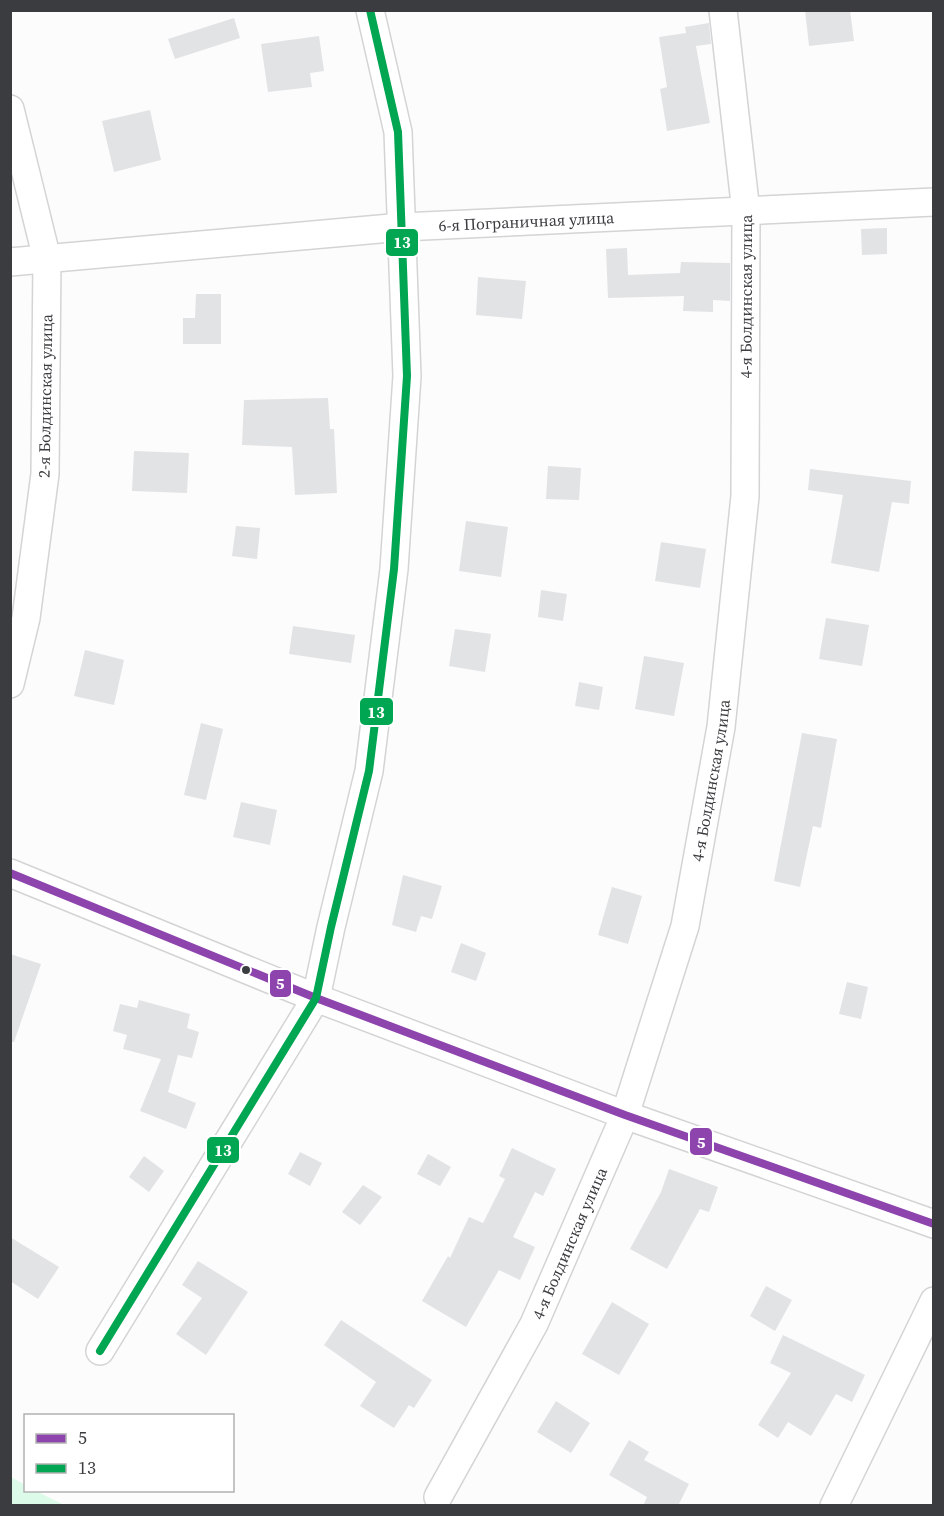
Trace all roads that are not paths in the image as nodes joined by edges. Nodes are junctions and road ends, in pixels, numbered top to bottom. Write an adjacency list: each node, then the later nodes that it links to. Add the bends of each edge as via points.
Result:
1 (370, 10): 6 (street, via 398,132)
2 (723, 10): 5 (street, 4-я Болдинская улица)
3 (10, 109): 7 (street, 2-я Болдинская улица)
4 (933, 202): 5 (street, 6-я Пограничная улица)
5 (746, 212): 6 (street, 6-я Пограничная улица); 12 (street, 4-я Болдинская улица, via 745,496 720,727 685,926)
6 (402, 227): 7 (street, 6-я Пограничная улица); 11 (street, via 406,376 394,569 369,771)
7 (47, 259): 8 (street, 6-я Пограничная улица); 9 (street, 2-я Болдинская улица, via 45,474 26,618)
8 (10, 262)
9 (10, 684)
10 (10, 873): 11 (street)
11 (316, 998): 12 (street); 15 (street)
12 (625, 1115): 13 (street); 16 (street, 4-я Болдинская улица, via 534,1324)
13 (933, 1224)
14 (933, 1301): 17 (street)
15 (100, 1351)
16 (438, 1497)
17 (834, 1506)

